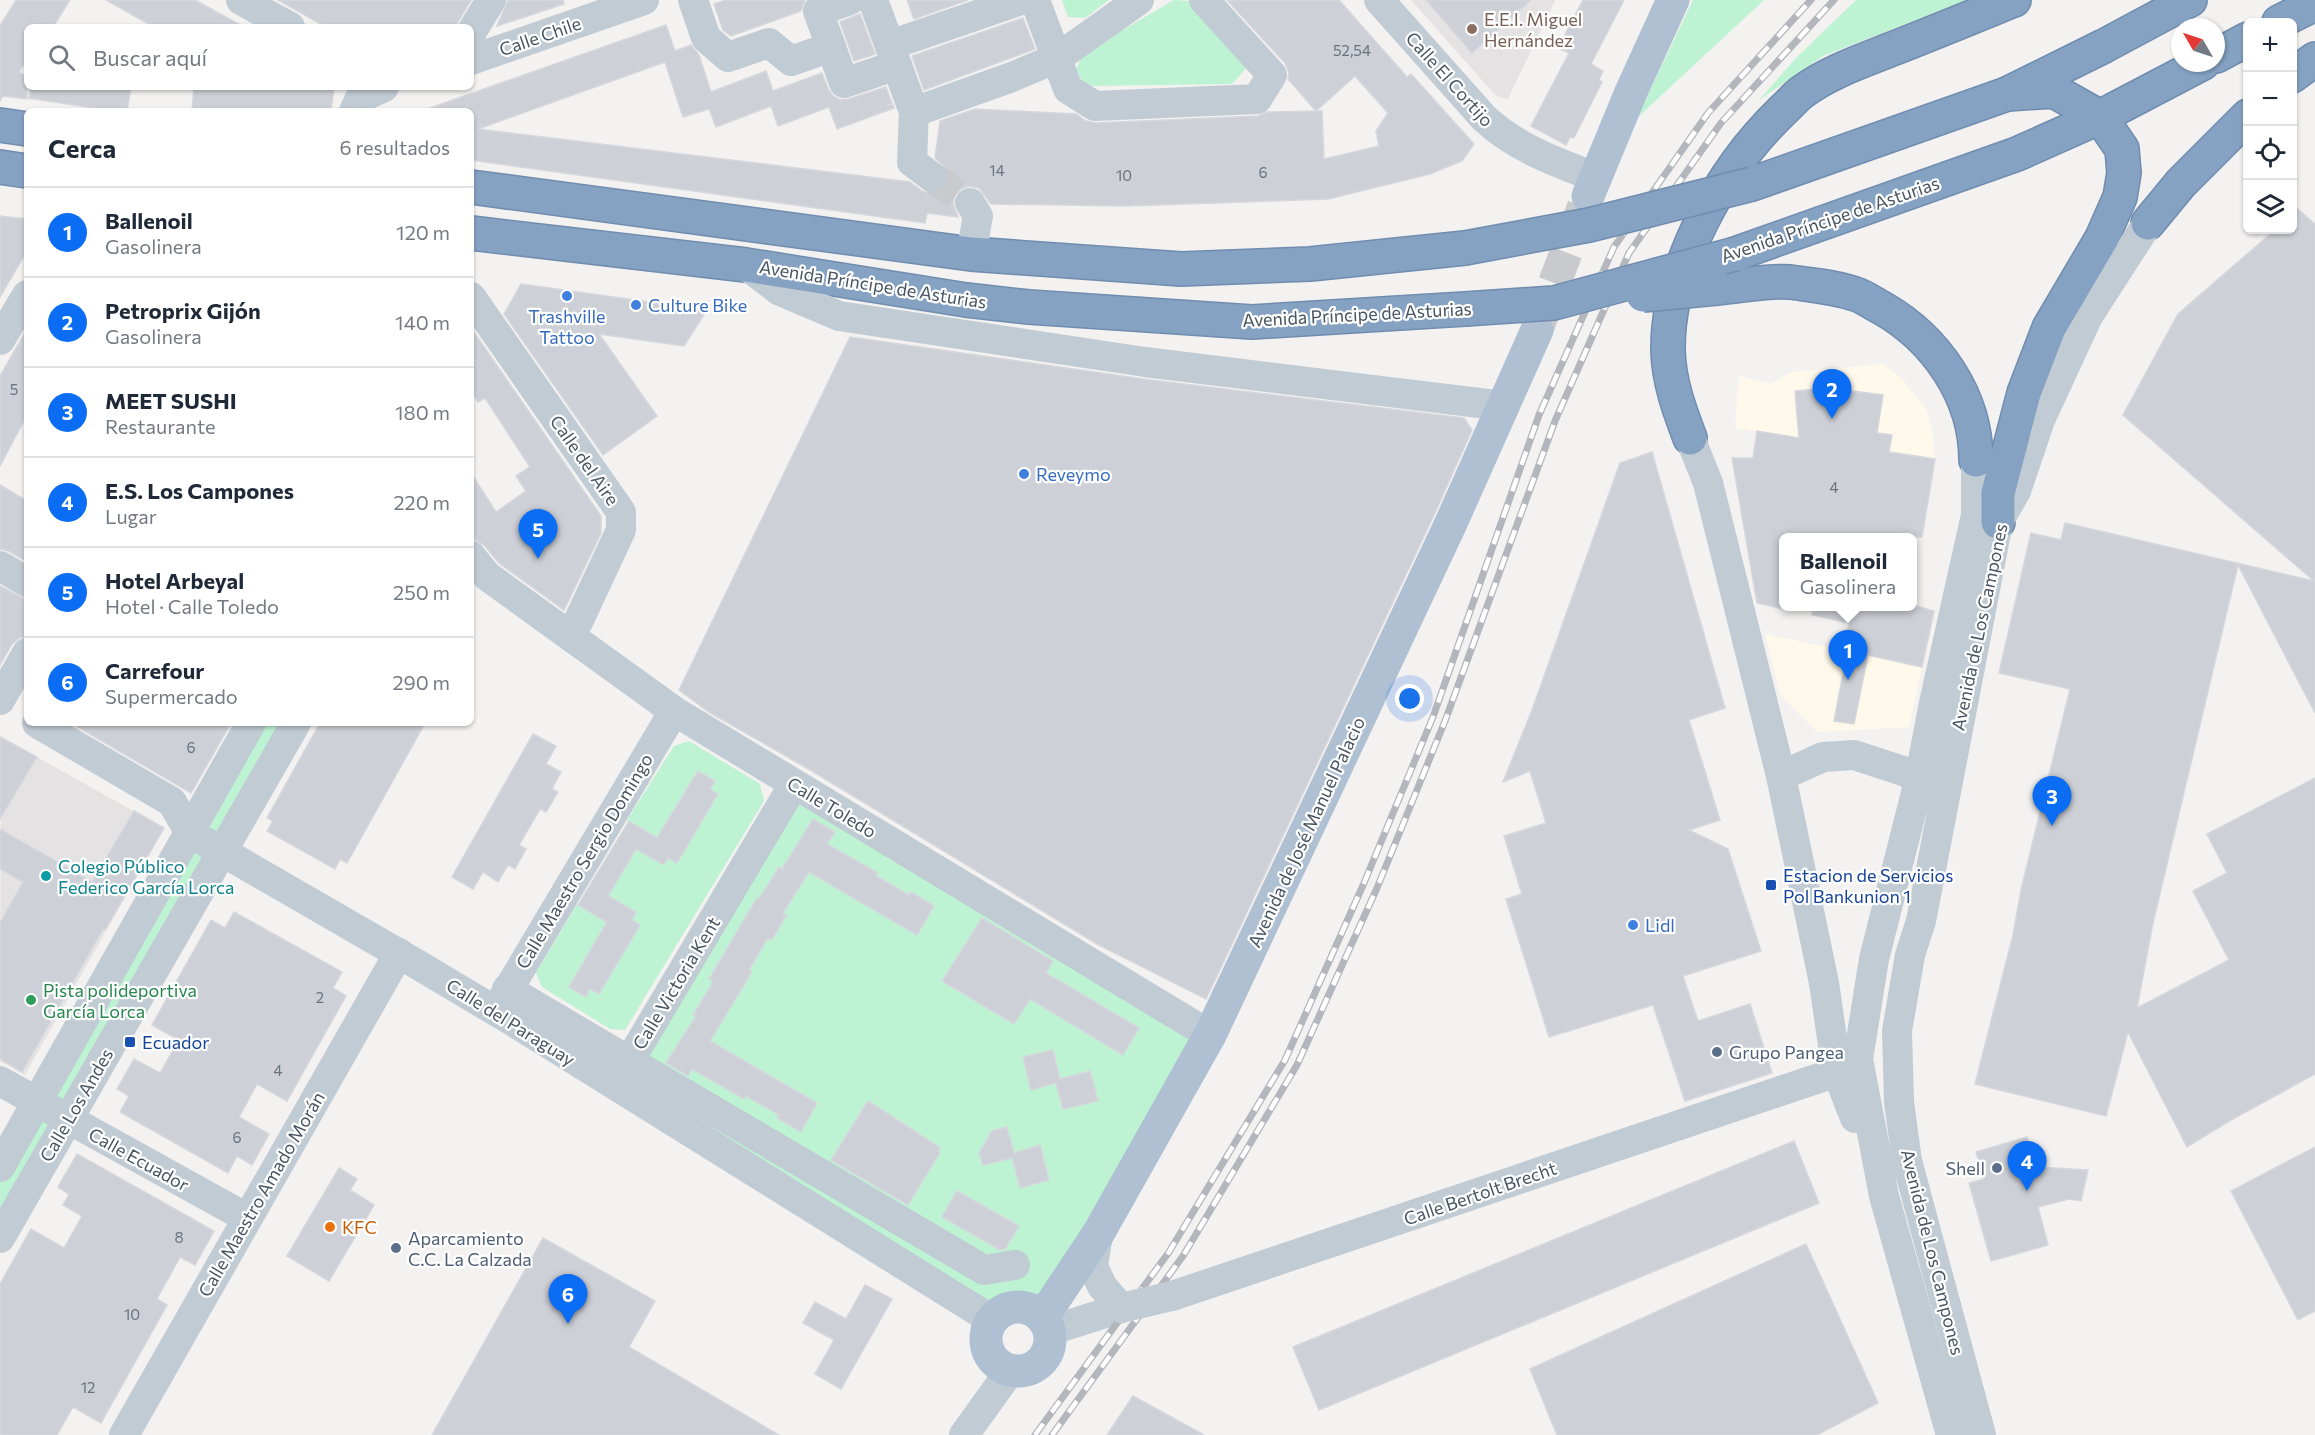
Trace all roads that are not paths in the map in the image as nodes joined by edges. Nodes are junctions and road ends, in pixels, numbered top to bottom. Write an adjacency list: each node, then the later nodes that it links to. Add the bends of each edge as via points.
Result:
1 (242, 0): 17 (street)
2 (490, 0): 18 (street)
3 (693, 0): 20 (street, via 706,38 728,57 769,43 790,61)
4 (850, 0): 20 (street, via 818,11)
5 (873, 0): 22 (street)
6 (1021, 0): 22 (street)
7 (1035, 0): 23 (street)
8 (1139, 0): 23 (street)
9 (1203, 0): 23 (street, via 1272,75 1257,99 1095,106 1068,89)
10 (1379, 0): 41 (street, Calle El Cortijo, via 1502,135)
11 (2014, 0): 54 (highway, via 1833,74 1802,92 1742,156 1686,255 1670,319 1672,390)
12 (2190, 0): 30 (highway)
13 (631, 2): 24 (street, Calle Chile)
14 (2315, 4): 16 (highway)
15 (1668, 9): 41 (main road)
16 (2287, 18)
17 (285, 24)
18 (474, 28)
19 (2243, 41): 21 (highway)
20 (831, 47): 22 (street, via 843,83)
21 (2225, 51)
22 (893, 55): 33 (street)
23 (1057, 58): 33 (street)
24 (474, 59)
25 (2315, 59): 27 (highway)
26 (2186, 72): 34 (highway, Avenida Príncipe de Asturias)
27 (2297, 72)
28 (378, 90): 31 (street, via 360,98)
29 (384, 90): 32 (street)
30 (2007, 94): 34 (highway, via 2054,91); 46 (highway, bridge, via 1752,184 1589,225 1465,248 1310,264 1181,269)
31 (355, 108)
32 (382, 108)
33 (914, 112): 39 (street)
34 (2100, 117): 50 (highway, Avenida Príncipe de Asturias, bridge, via 2017,154 1735,254); 56 (highway, via 2122,150 2120,197 2102,238 2049,328 2024,393 1998,492)
35 (2243, 120): 44 (highway)
36 (0, 125): 37 (highway)
37 (24, 129)
38 (0, 166): 40 (highway)
39 (922, 169)
40 (24, 170)
41 (1591, 186)
42 (474, 187): 46 (highway)
43 (970, 203): 46 (street, via 978,216)
44 (2148, 223): 56 (street, Avenida de Los Campones, via 2088,316 2040,420 2016,491)
45 (474, 233): 47 (highway, Avenida Príncipe de Asturias)
46 (971, 254)
47 (746, 265): 50 (highway, Avenida Príncipe de Asturias, bridge, via 1029,307 1252,322); 53 (street, via 780,291 839,316 1146,363)
48 (24, 300): 52 (street)
49 (474, 301): 60 (street, Calle del Aire, via 621,512 621,530)
50 (1554, 303): 55 (highway, bridge, via 1788,282 1858,295 1914,329 1937,353 1963,399 1976,440)
51 (1537, 330): 53 (main road, Avenida de José Manuel Palacio)
52 (0, 340)
53 (1504, 406): 77 (main road, Avenida de José Manuel Palacio)
54 (1690, 438): 68 (street, Avenida de Los Campones, via 1708,483)
55 (1976, 460): 69 (street, Avenida de Los Campones, via 1976,515)
56 (1998, 522): 74 (street, Avenida de Los Campones, via 1921,921)
57 (474, 560): 60 (street, Calle Toledo, via 487,576)
58 (0, 566): 59 (street)
59 (24, 580)
60 (571, 637): 63 (street, Calle Toledo)
61 (24, 658): 62 (street)
62 (0, 701): 64 (street)
63 (674, 711): 70 (street, Calle Toledo); 75 (street, Calle Maestro Sergio Domingo)
64 (24, 715)
65 (42, 726): 71 (street, via 172,802)
66 (249, 726): 71 (street, Calle Los Andes)
67 (294, 726): 72 (street, Calle Los Andes)
68 (1781, 776): 69 (street, via 1824,757 1854,755 1906,772); 79 (street, Avenida de Los Campones, via 1824,983)
69 (1920, 781): 74 (street, Avenida de Los Campones, via 1929,798 1905,919); 79 (street, Avenida de Los Campones)
70 (794, 784): 77 (street, Calle Toledo); 78 (street, Calle Victoria Kent)
71 (190, 833): 72 (street, Calle del Paraguay); 81 (street, Calle Los Andes)
72 (222, 850): 73 (street, Calle del Paraguay); 82 (street, Calle Los Andes)
73 (399, 953): 75 (street, Calle del Paraguay); 84 (street, Calle Maestro Amado Morán)
74 (1910, 955): 76 (street, Avenida de Los Campones)
75 (501, 1000): 78 (street, Calle Victoria Kent); 89 (street, Calle del Paraguay)
76 (1897, 1031): 79 (street); 95 (street, Avenida de Los Campones, via 1899,1102 1907,1161)
77 (1210, 1035): 85 (main road, Avenida de José Manuel Palacio)
78 (630, 1060): 87 (street, via 984,1270)
79 (1848, 1065): 88 (street, Calle Bertolt Brecht, bridge, via 1172,1296); 94 (street, Avenida de Los Campones)
80 (0, 1081): 81 (street, Calle Ecuador)
81 (37, 1101): 82 (street, Calle Ecuador); 83 (street, Calle Los Andes)
82 (68, 1119): 84 (street, Calle Ecuador); 86 (street, Calle Los Andes)
83 (0, 1167)
84 (247, 1218): 92 (street, Calle Maestro Amado Morán)
85 (1098, 1234): 88 (street, via 1093,1266 1102,1286); 90 (main road, Avenida de José Manuel Palacio)
86 (0, 1238)
87 (1015, 1265)
88 (1121, 1308): 90 (street, Calle Bertolt Brecht)
89 (992, 1320): 90 (main road, via 1003,1309 1019,1306 1035,1311); 91 (main road, via 985,1334 987,1350 996,1363)
90 (1046, 1324): 91 (main road, via 1049,1347 1041,1362 1026,1370)
91 (1010, 1371): 93 (street)
92 (124, 1435)
93 (963, 1435)
94 (1951, 1435)
95 (1981, 1435)

